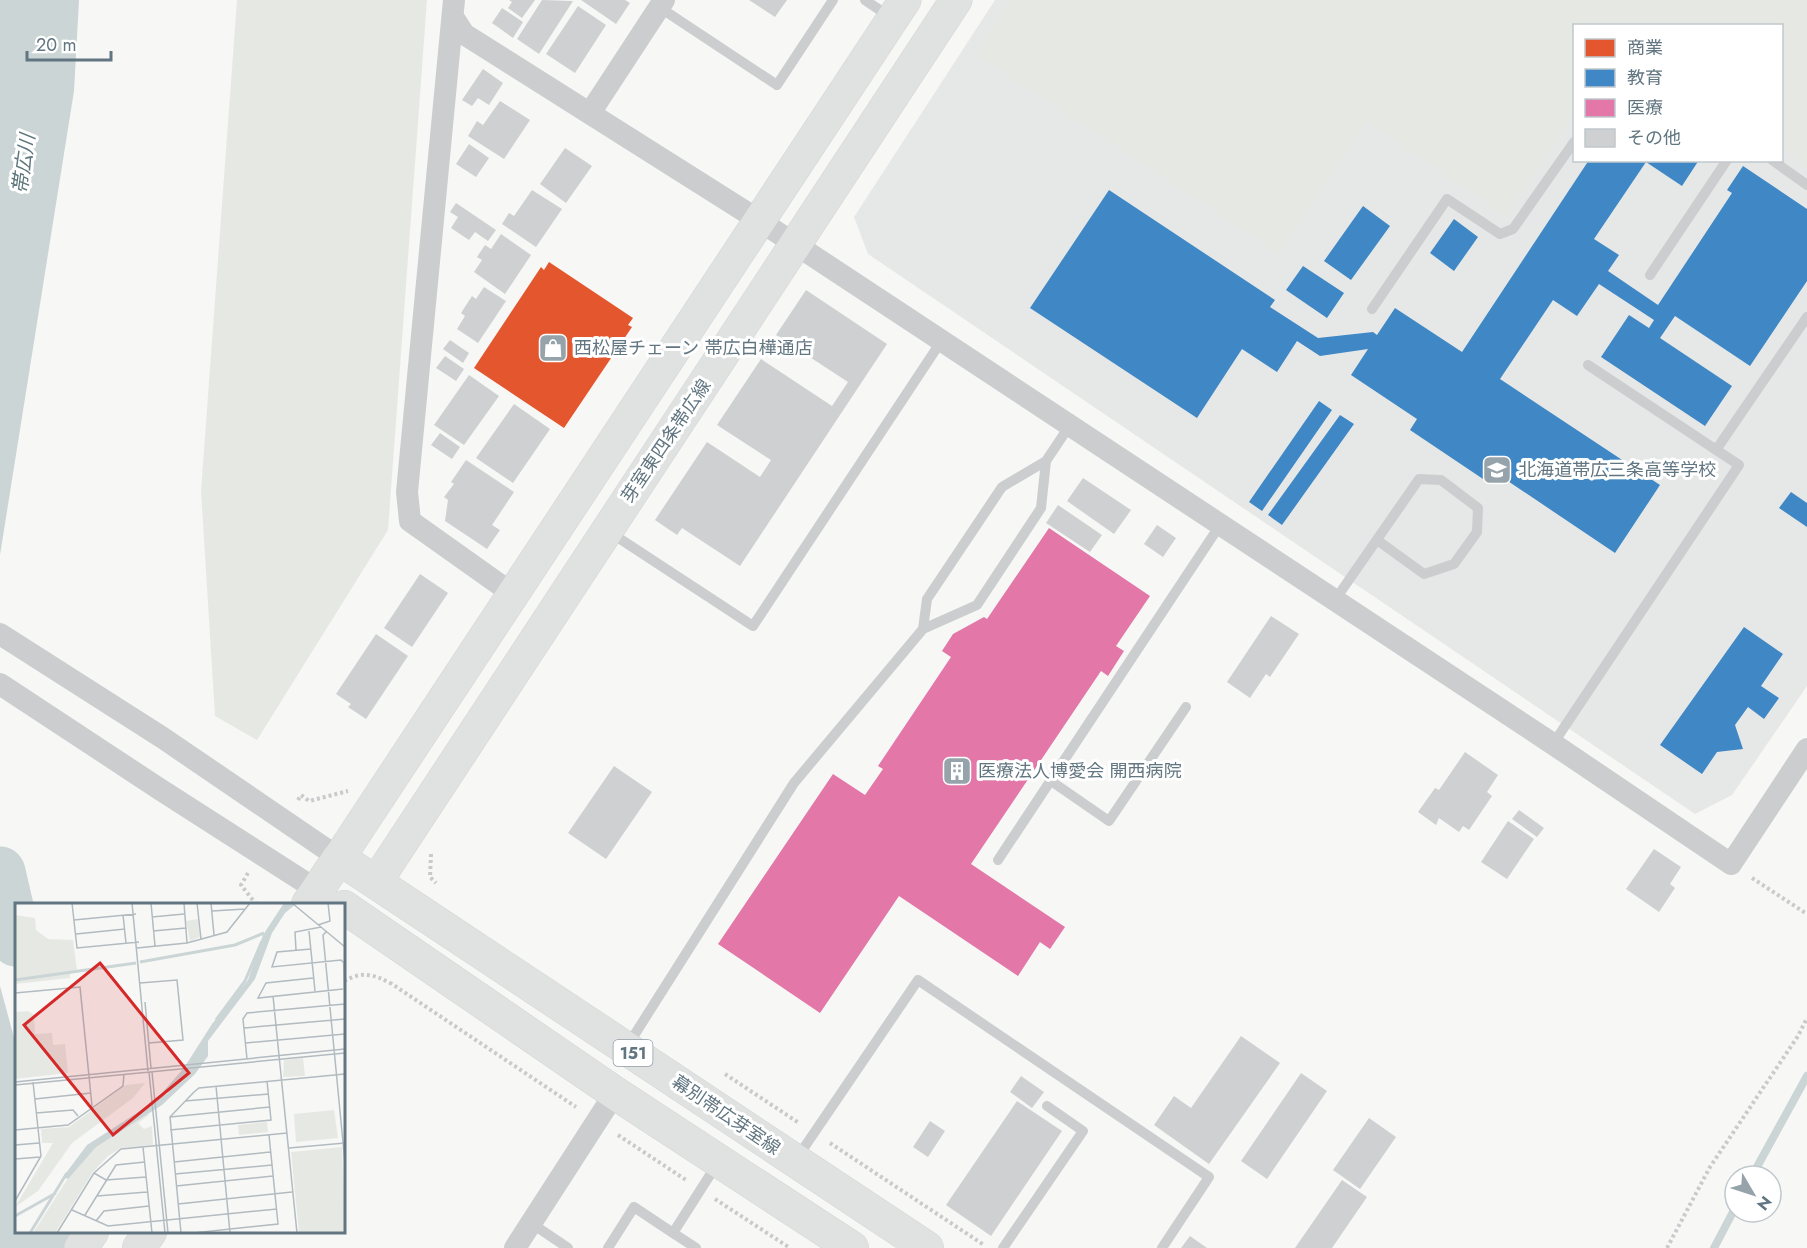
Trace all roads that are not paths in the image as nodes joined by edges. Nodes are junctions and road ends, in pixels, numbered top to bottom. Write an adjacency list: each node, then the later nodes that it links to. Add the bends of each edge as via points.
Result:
1 (833, 0): 4 (lane, via 777,85)
2 (865, 0): 6 (lane)
3 (956, 0): 13 (main road, 芽室東四条帯広線)
4 (662, 3): 7 (street)
5 (454, 8): 7 (street, via 464,34); 25 (street, via 407,492 410,521)
6 (898, 9): 12 (main road)
7 (590, 113): 12 (street)
8 (1573, 145): 15 (lane, via 1513,230 1500,234 1447,199)
9 (1726, 162): 14 (lane)
10 (1775, 162): 11 (lane)
11 (1807, 185)
12 (760, 220): 13 (street); 25 (main road)
13 (796, 244): 17 (street); 23 (main road, 芽室東四条帯広線)
14 (1650, 275)
15 (1372, 309)
16 (1807, 316): 20 (lane)
17 (942, 340): 19 (street); 23 (lane, via 753,626)
18 (1588, 365): 20 (lane)
19 (1070, 425): 21 (lane); 22 (street)
20 (1716, 450): 31 (lane, via 1739,465)
21 (1046, 461): 27 (lane, via 1002,487 927,599); 27 (lane, via 1041,508 977,605)
22 (1220, 525): 26 (street); 33 (lane)
23 (607, 530): 36 (main road, 芽室東四条帯広線)
24 (1377, 540): 24 (lane, via 1424,574 1454,564 1477,532 1478,508 1441,480 1419,479); 26 (lane)
25 (513, 594): 34 (main road)
26 (1335, 600): 31 (street)
27 (923, 629): 41 (lane, via 794,783)
28 (0, 634): 34 (street, via 163,738)
29 (0, 684): 37 (street)
30 (1186, 707): 33 (lane, via 1109,821)
31 (1553, 744): 32 (street, via 1731,864)
32 (1807, 749)
33 (1051, 781): 35 (lane)
34 (339, 858): 36 (main road, 幕別帯広芽室線 / 151); 38 (main road)
35 (998, 860)
36 (376, 882): 39 (main road); 41 (main road, 幕別帯広芽室線 / 151)
37 (326, 903)
38 (335, 903)
39 (344, 903)
40 (345, 916): 42 (main road, 151)
41 (626, 1048): 45 (main road, 幕別帯広芽室線 / 151)
42 (615, 1093): 44 (main road, 151); 46 (street)
43 (1047, 1106): 58 (lane, via 1083,1131)
44 (719, 1161): 49 (lane); 56 (main road, 151)
45 (795, 1161): 57 (main road, 幕別帯広芽室線 / 151); 59 (lane, via 918,980 1209,1178)
46 (531, 1223): 52 (street); 53 (lane)
47 (91, 1233): 50 (main road)
48 (149, 1233): 51 (main road)
49 (673, 1233): 54 (lane, via 634,1207); 55 (lane)
50 (81, 1248)
51 (139, 1248)
52 (515, 1248)
53 (568, 1248)
54 (608, 1248)
55 (696, 1248)
56 (852, 1248)
57 (927, 1248)
58 (1003, 1248)
59 (1162, 1248)

